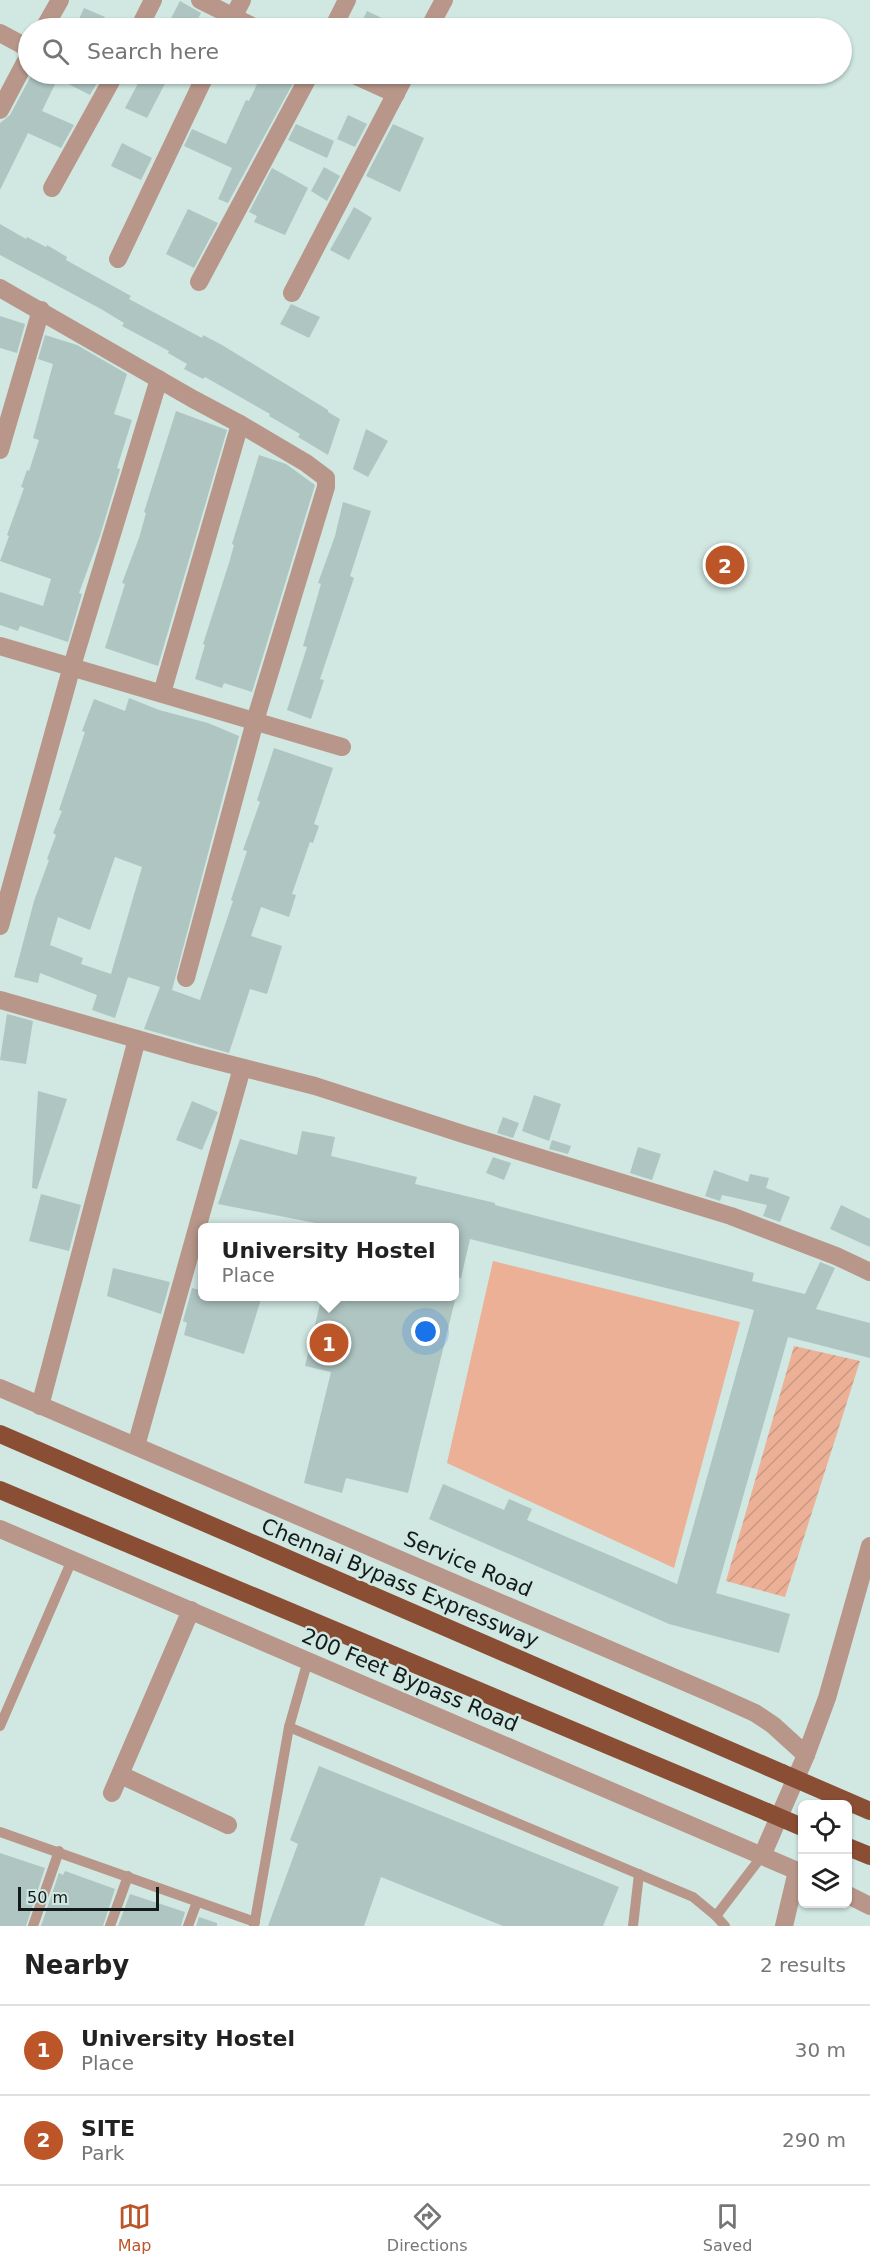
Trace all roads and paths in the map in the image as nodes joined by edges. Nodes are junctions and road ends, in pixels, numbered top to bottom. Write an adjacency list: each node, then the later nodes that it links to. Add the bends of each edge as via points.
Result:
1 (60, 0): 7 (street)
2 (153, 0): 8 (street)
3 (200, 0): 9 (street)
4 (242, 0): 10 (street)
5 (347, 0): 11 (street)
6 (444, 0): 12 (street)
7 (50, 18)
8 (144, 18)
9 (223, 18)
10 (233, 18)
11 (338, 18)
12 (434, 18)
13 (0, 33): 14 (street)
14 (18, 43)
15 (18, 76): 22 (street)
16 (109, 84): 23 (street)
17 (201, 84): 24 (street)
18 (305, 84): 25 (street)
19 (374, 84): 21 (street)
20 (401, 84): 21 (street)
21 (396, 94): 27 (street)
22 (0, 110)
23 (52, 188)
24 (118, 259)
25 (199, 282)
26 (0, 288): 28 (street)
27 (292, 293)
28 (41, 310): 29 (street); 31 (street)
29 (159, 379): 30 (street); 33 (street)
30 (240, 424): 34 (street); 35 (street, via 326,478 309,548)
31 (0, 450)
32 (0, 646): 33 (street)
33 (72, 666): 34 (street); 37 (street)
34 (162, 693): 35 (street)
35 (255, 721): 36 (street); 38 (street)
36 (342, 747)
37 (0, 926)
38 (186, 978)
39 (0, 1000): 40 (street)
40 (137, 1039): 41 (street); 46 (street)
41 (242, 1068): 42 (street); 44 (street, via 315,1086 731,1216)
42 (199, 1223)
43 (198, 1225): 48 (street)
44 (870, 1272)
45 (0, 1389): 46 (street, Service Road)
46 (40, 1406): 48 (street, Service Road)
47 (0, 1434): 60 (highway, Chennai Bypass Expressway, bridge)
48 (136, 1446): 57 (street, Service Road, via 755,1713)
49 (0, 1490): 62 (highway, bridge)
50 (0, 1528): 52 (street, 200 Feet Bypass Road)
51 (870, 1546): 57 (street, via 827,1698)
52 (72, 1560): 53 (street, 200 Feet Bypass Road); 55 (lane)
53 (191, 1610): 54 (street, 200 Feet Bypass Road); 58 (street)
54 (308, 1660): 56 (lane); 66 (street, 200 Feet Bypass Road)
55 (0, 1726)
56 (289, 1726): 69 (lane); 76 (lane)
57 (806, 1755): 66 (street)
58 (121, 1775): 59 (street); 61 (street)
59 (112, 1794)
60 (870, 1811)
61 (228, 1825)
62 (798, 1825)
63 (0, 1832): 65 (lane)
64 (852, 1849): 67 (highway)
65 (59, 1851): 70 (lane); 77 (lane)
66 (762, 1856): 68 (street, 200 Feet Bypass Road); 75 (lane)
67 (870, 1856)
68 (798, 1871)
69 (639, 1874): 75 (lane, via 693,1897); 80 (lane)
70 (128, 1876): 73 (lane); 78 (lane)
71 (798, 1879): 82 (street)
72 (852, 1897): 74 (street)
73 (197, 1902): 76 (lane); 79 (lane)
74 (870, 1906)
75 (716, 1916): 81 (lane)
76 (255, 1924)
77 (33, 1926)
78 (110, 1926)
79 (188, 1926)
80 (633, 1926)
81 (724, 1926)
82 (784, 1926)

